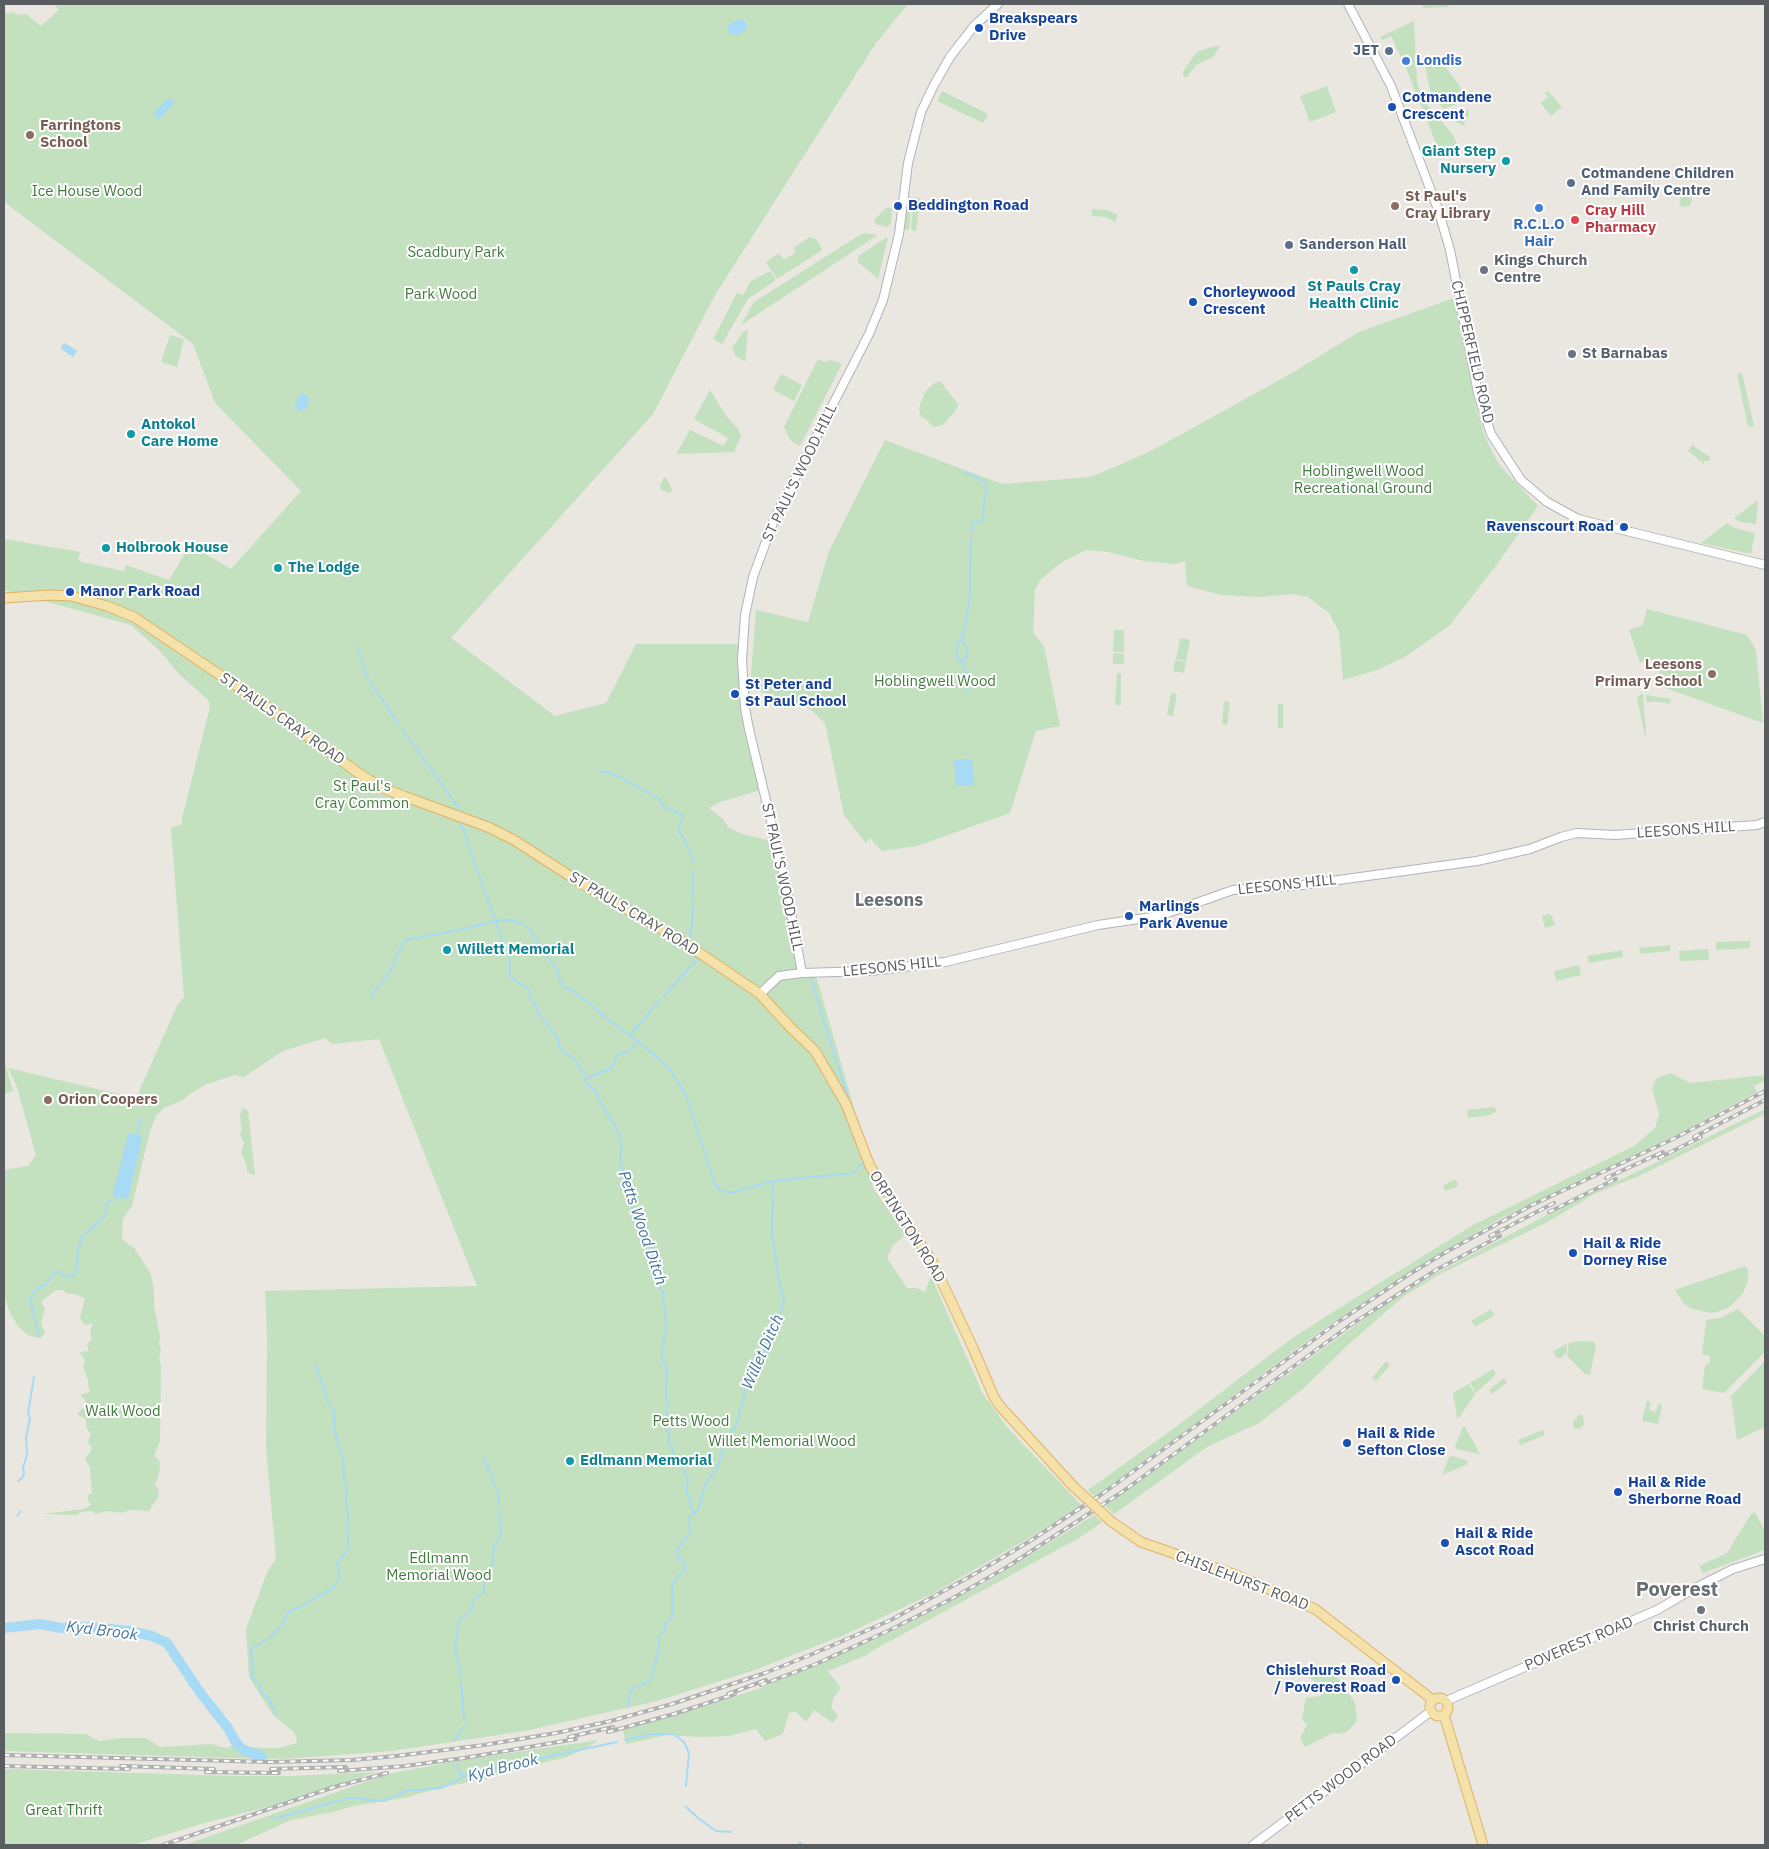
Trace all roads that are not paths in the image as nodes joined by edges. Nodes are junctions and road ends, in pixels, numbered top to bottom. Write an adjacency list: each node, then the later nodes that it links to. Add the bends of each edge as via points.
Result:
1 (998, 4): 6 (street, ST PAUL'S WOOD HILL, via 974,26 950,57 921,112 908,163 899,234 883,300 776,518 753,577 745,615 742,660 745,708 785,880)
2 (1348, 4): 3 (street, CHIPPERFIELD ROAD, via 1391,86 1439,212 1450,250 1478,393 1491,434 1521,480 1547,502 1578,518)
3 (1765, 565)
4 (4, 598): 7 (main road, ST PAULS CRAY ROAD, via 71,596 134,617 383,788 514,840 581,884 678,939)
5 (1765, 822): 6 (street, LEESONS HILL, via 1615,835 1577,833 1530,849 1477,861 1302,885 1233,890 1159,916 1098,925 945,962 871,972)
6 (802, 973): 7 (street, LEESONS HILL, via 779,976)
7 (760, 994): 8 (main road, ORPINGTON ROAD, via 815,1051 846,1104 870,1166 933,1263 992,1395)
8 (1073, 1486): 10 (main road, CHISLEHURST ROAD, bridge, via 1112,1522 1141,1542 1236,1575 1315,1609)
9 (1765, 1559): 11 (street, POVEREST ROAD, via 1733,1569 1656,1610)
10 (1433, 1700): 11 (main road); 12 (main road)
11 (1446, 1701): 13 (main road, via 1448,1707)
12 (1430, 1712): 13 (main road, via 1438,1717); 14 (street, PETTS WOOD ROAD)
13 (1444, 1715): 15 (main road)
14 (1253, 1845)
15 (1483, 1845)

